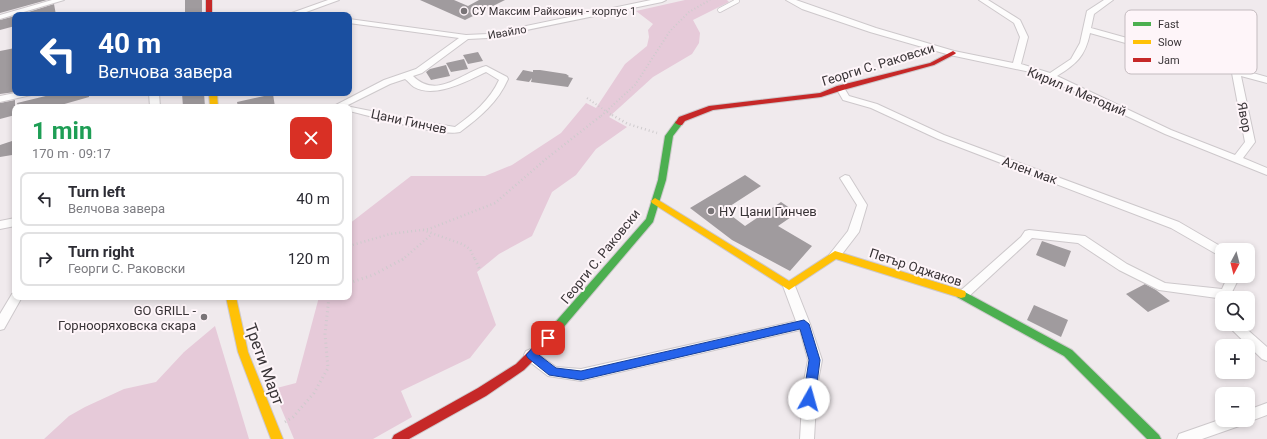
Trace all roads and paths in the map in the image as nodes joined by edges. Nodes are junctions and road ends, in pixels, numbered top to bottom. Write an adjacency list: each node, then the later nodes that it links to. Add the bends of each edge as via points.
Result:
1 (38, 0): 11 (street)
2 (60, 0): 13 (street)
3 (209, 0): 14 (street)
4 (335, 0): 15 (street)
5 (662, 0): 20 (street, Ивайло, via 488,36)
6 (710, 0): 35 (path, via 690,12 670,31 636,85)
7 (736, 0): 12 (lane)
8 (790, 0): 22 (street, Кирил и Методий, via 873,30)
9 (983, 0): 23 (street, via 1017,22 1024,37)
10 (1109, 0): 19 (street, via 1090,13)
11 (0, 10)
12 (720, 10)
13 (18, 12)
14 (209, 12)
15 (299, 12)
16 (12, 14): 17 (street)
17 (0, 17)
18 (352, 21): 20 (street, Ивайло)
19 (1088, 30): 21 (street); 27 (street, via 1074,61)
20 (466, 36): 26 (street, Цани Гинчев, via 419,71)
21 (1125, 40)
22 (953, 53): 23 (street, Кирил и Методий); 29 (street, Георги С. Раковски, via 932,64)
23 (1016, 66): 27 (street, Кирил и Методий, via 1038,71)
24 (1237, 74): 37 (street, Явор, via 1250,142)
25 (1246, 74): 28 (street)
26 (406, 75): 33 (street, Цани Гинчев); 34 (street, Цани Гинчев, via 418,86 432,88 462,82 486,69 504,78 499,92 457,130 441,129)
27 (1050, 77): 37 (street, Кирил и Методий, via 1168,132)
28 (1267, 80)
29 (840, 88): 36 (street, Георги С. Раковски, via 821,95 712,108 682,119); 46 (street, Ален мак, via 846,98 874,106 941,137 1175,225)
30 (14, 96): 32 (street)
31 (587, 98): 35 (path)
32 (0, 99)
33 (346, 104)
34 (352, 109)
35 (606, 113): 36 (path, via 627,124); 43 (path, via 546,159 495,203)
36 (669, 136): 40 (street, Георги С. Раковски, via 662,180)
37 (1237, 159): 38 (street, Кирил и Методий)
38 (1267, 172)
39 (844, 178): 47 (street, via 862,205 853,232)
40 (655, 201): 50 (street); 59 (street, Георги С. Раковски, via 650,220 602,278)
41 (12, 223): 42 (street)
42 (0, 225)
43 (423, 230): 44 (path); 45 (path, via 390,234)
44 (432, 234): 48 (path, via 470,249); 49 (path, via 405,260 368,278)
45 (352, 245)
46 (1215, 248)
47 (834, 255): 50 (street); 51 (street, Петър Оджаков)
48 (480, 270)
49 (352, 282)
50 (789, 286): 56 (street)
51 (963, 295): 52 (street, via 1029,234 1081,239 1123,266 1163,286); 68 (street, Петър Оджаков, via 1068,353)
52 (1215, 296)
53 (14, 300): 57 (street)
54 (231, 300): 64 (street, Трети Март, via 234,322)
55 (329, 300): 64 (path, via 325,334 328,368 314,393 293,417)
56 (804, 324): 59 (street, via 581,375 553,372); 67 (street, via 815,360 810,386)
57 (0, 325)
58 (1240, 331): 60 (street)
59 (531, 355): 66 (street, Георги С. Раковски, via 520,367 482,392)
60 (1267, 355)
61 (1267, 410): 62 (street)
62 (1255, 414)
63 (1217, 427): 69 (street)
64 (273, 430): 65 (street, Трети Март)
65 (277, 439)
66 (398, 439)
67 (807, 439)
68 (1155, 439)
69 (1184, 439)

